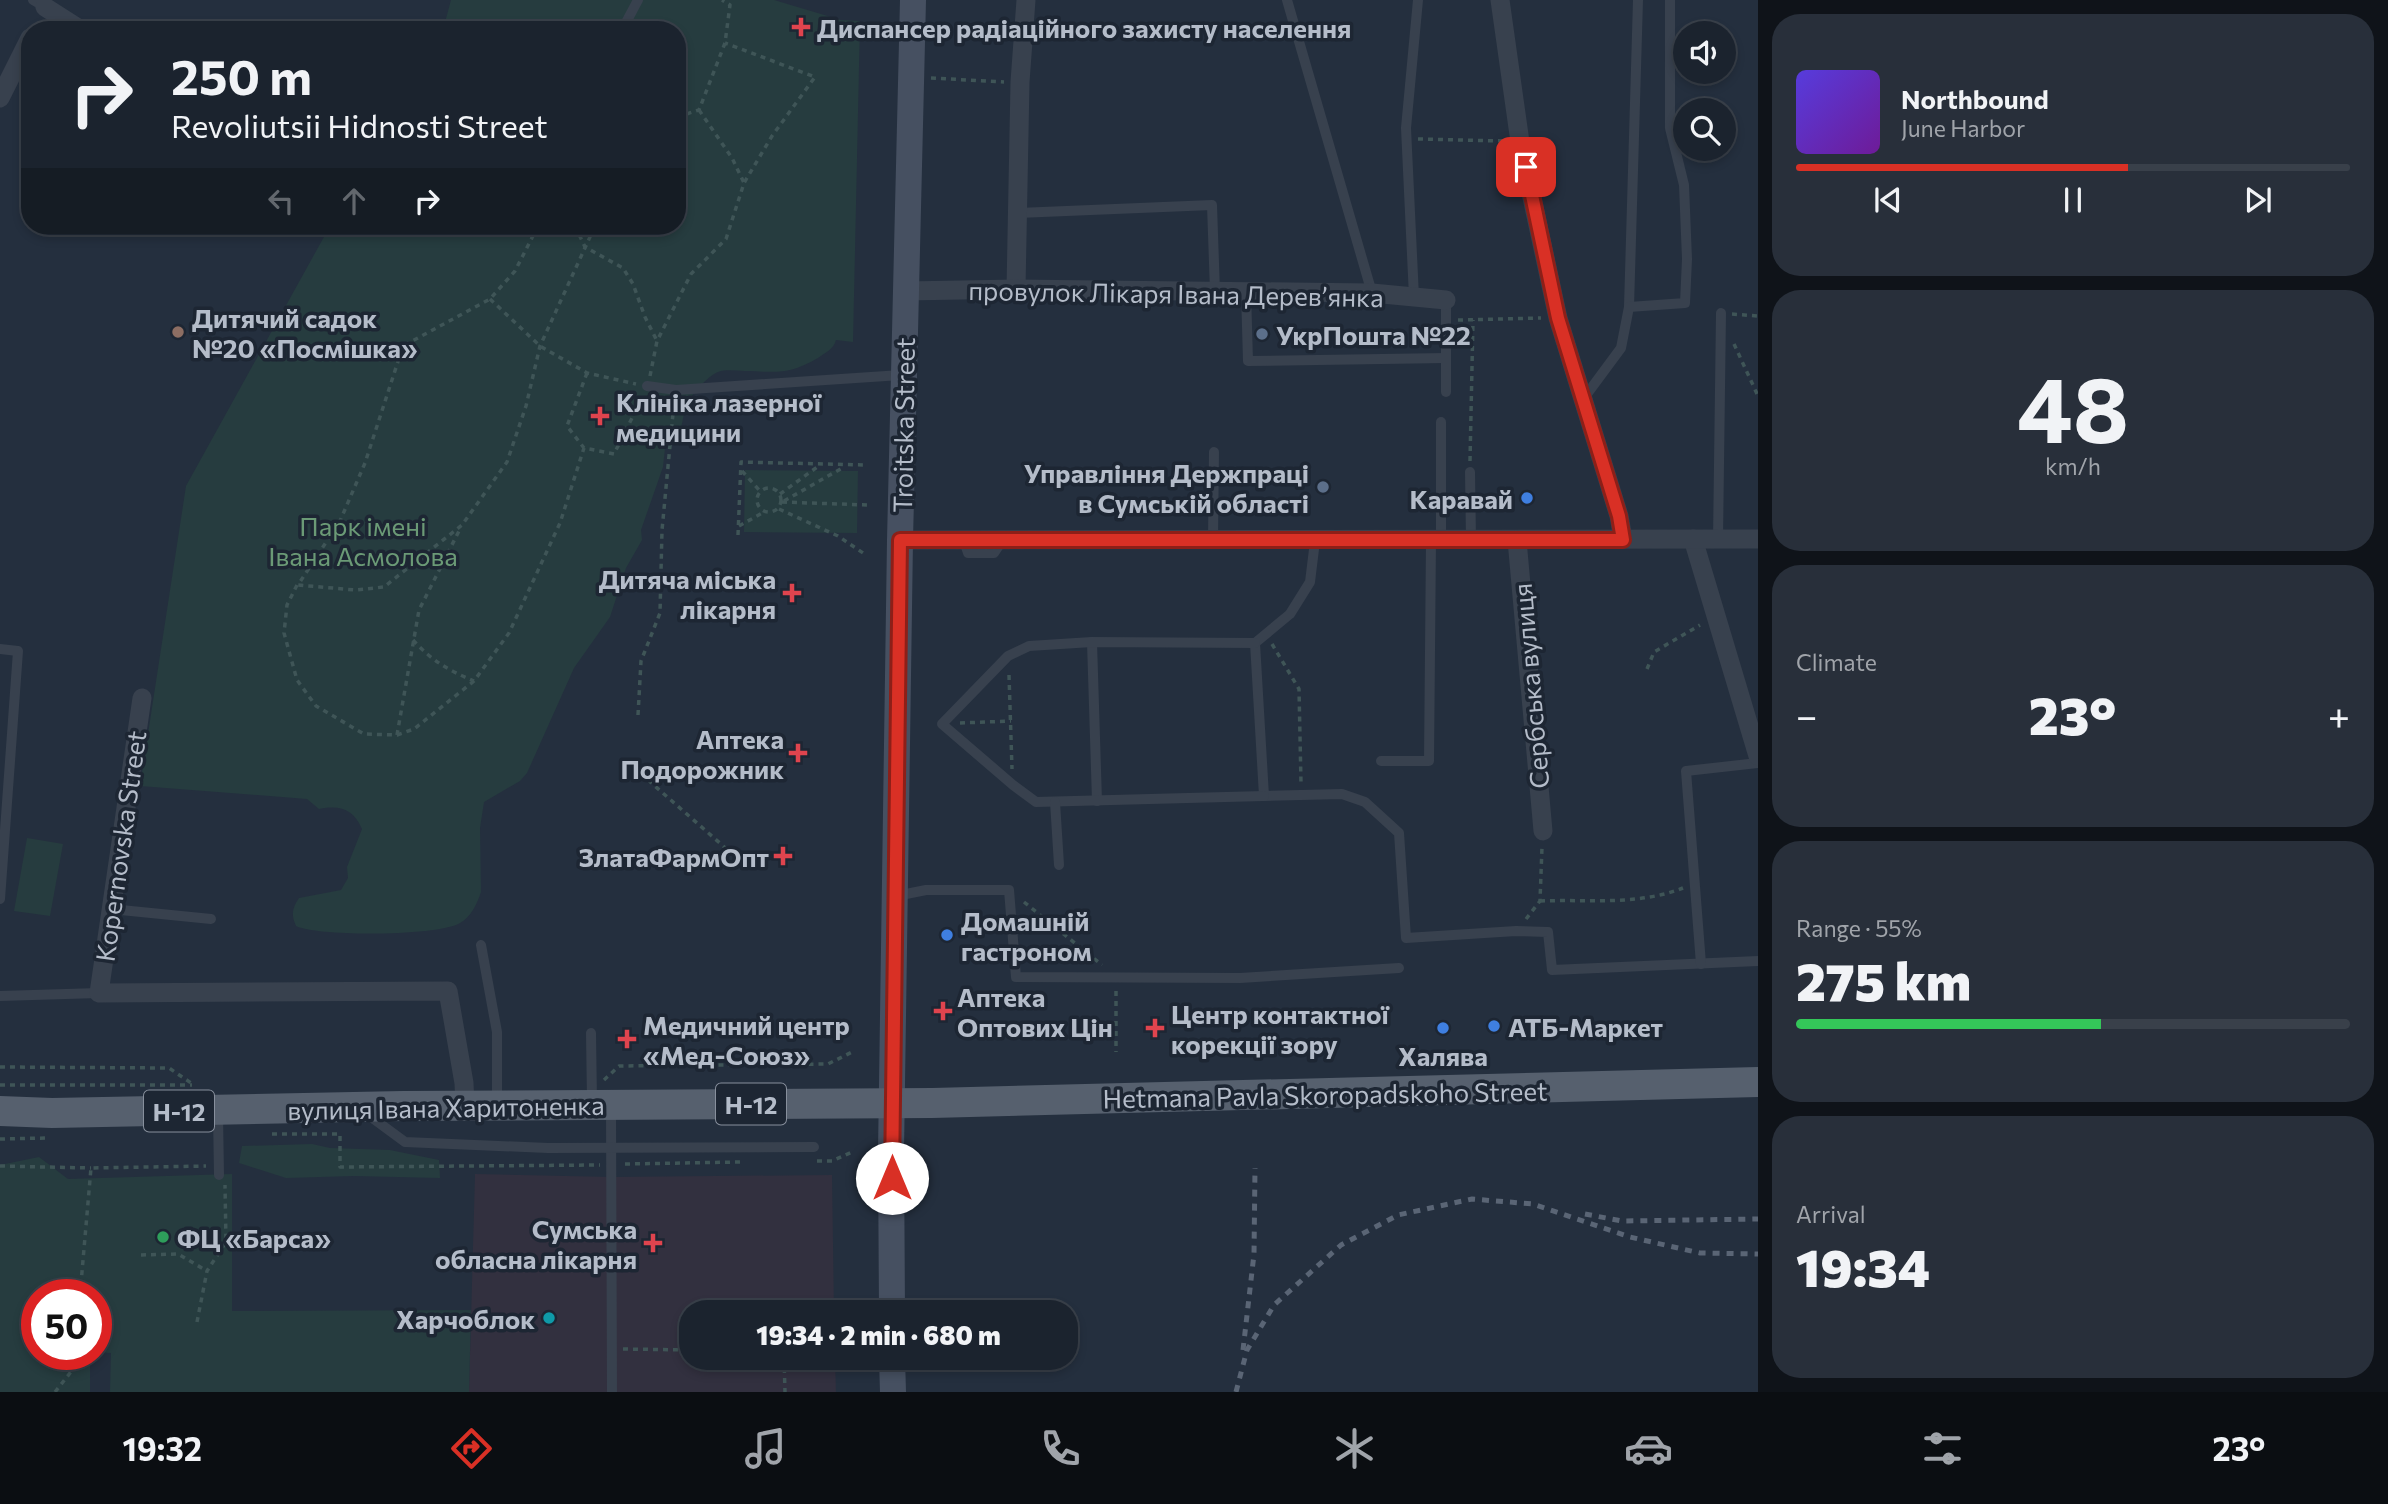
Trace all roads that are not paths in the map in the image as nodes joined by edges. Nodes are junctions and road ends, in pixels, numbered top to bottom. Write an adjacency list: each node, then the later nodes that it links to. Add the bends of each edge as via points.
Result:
1 (638, 0): 12 (lane)
2 (913, 0): 17 (main road, Troitska Street)
3 (1026, 0): 15 (street)
4 (1287, 0): 20 (lane)
5 (1419, 0): 21 (lane, via 1407,139)
6 (1500, 0): 29 (street, via 1520,142 1558,318)
7 (1638, 0): 23 (lane)
8 (1670, 0): 23 (lane, via 1670,128 1684,185 1685,303)
9 (42, 2): 10 (street); 11 (street)
10 (37, 21)
11 (68, 21)
12 (627, 21)
13 (21, 56): 14 (street)
14 (0, 98)
15 (1018, 213): 16 (street); 18 (lane, via 1212,205)
16 (1016, 289): 17 (street, провулок Лікаря Івана Деревʼянка); 18 (street, провулок Лікаря Івана Деревʼянка)
17 (906, 290): 26 (main road, Troitska Street)
18 (1214, 292): 19 (street, провулок Лікаря Івана Деревʼянка)
19 (1246, 292): 20 (street, провулок Лікаря Івана Деревʼянка); 25 (lane, via 1248,361)
20 (1372, 293): 21 (street, провулок Лікаря Івана Деревʼянка)
21 (1414, 297): 22 (street, провулок Лікаря Івана Деревʼянка)
22 (1446, 300): 25 (lane)
23 (1629, 307): 29 (lane, via 1621,348)
24 (1721, 313): 40 (lane)
25 (1446, 358): 28 (lane)
26 (904, 375): 27 (lane, via 676,390); 35 (main road, Troitska Street)
27 (647, 386)
28 (1446, 392)
29 (1584, 398): 39 (street)
30 (1441, 422): 36 (lane)
31 (1214, 452): 41 (lane)
32 (1470, 472): 37 (lane)
33 (1693, 539): 39 (street); 40 (street); 47 (street)
34 (1758, 539): 40 (street)
35 (900, 540): 41 (street); 55 (main road, Troitska Street)
36 (1436, 540): 37 (street); 42 (street); 48 (lane, via 1429,761)
37 (1471, 540): 38 (street)
38 (1517, 540): 39 (street); 53 (street, Сербська вулиця)
39 (1623, 540)
40 (1718, 540)
41 (1213, 541): 42 (street)
42 (1315, 541): 44 (lane, via 1310,582 1290,614)
43 (1092, 642): 44 (lane); 51 (lane); 52 (lane, via 1029,646 1008,656 942,724 1036,802)
44 (1255, 643): 50 (lane)
45 (0, 649): 56 (lane, via 18,651)
46 (142, 698): 57 (street, Kopernovska Street)
47 (1758, 756)
48 (1381, 761)
49 (1758, 763): 61 (lane, via 1685,771)
50 (1264, 796): 51 (lane); 61 (lane, via 1342,794 1365,802 1399,833 1406,939 1548,932 1552,970)
51 (1097, 801): 52 (lane)
52 (1055, 802): 54 (lane)
53 (1543, 831)
54 (1059, 865)
55 (895, 896): 62 (lane, via 926,890 1009,890 1016,977 1240,978); 68 (main road, Troitska Street)
56 (0, 899)
57 (111, 909): 58 (lane); 63 (street, Kopernovska Street)
58 (211, 919)
59 (481, 945): 69 (lane, via 497,1032)
60 (1758, 961): 61 (lane)
61 (1701, 964)
62 (1399, 968)
63 (99, 993): 64 (lane); 70 (street, via 448,991)
64 (0, 996)
65 (590, 1033): 67 (lane)
66 (1758, 1082): 68 (main road, Hetmana Pavla Skoropadskoho Street)
67 (598, 1097): 68 (main road, вулиця Івана Харитоненка / Н-12); 69 (main road, вулиця Івана Харитоненка / Н-12); 75 (lane)
68 (892, 1103): 77 (main road, Troitska Street)
69 (498, 1105): 70 (main road, вулиця Івана Харитоненка / Н-12)
70 (465, 1106): 71 (main road, вулиця Івана Харитоненка / Н-12)
71 (358, 1107): 72 (main road, вулиця Івана Харитоненка / Н-12); 75 (lane, via 405,1142)
72 (218, 1110): 73 (main road, вулиця Івана Харитоненка / Н-12); 76 (lane)
73 (0, 1111)
74 (814, 1147): 75 (lane)
75 (612, 1149): 79 (lane)
76 (218, 1170)
77 (892, 1300)
78 (892, 1370): 80 (main road)
79 (612, 1392)
80 (893, 1392)

